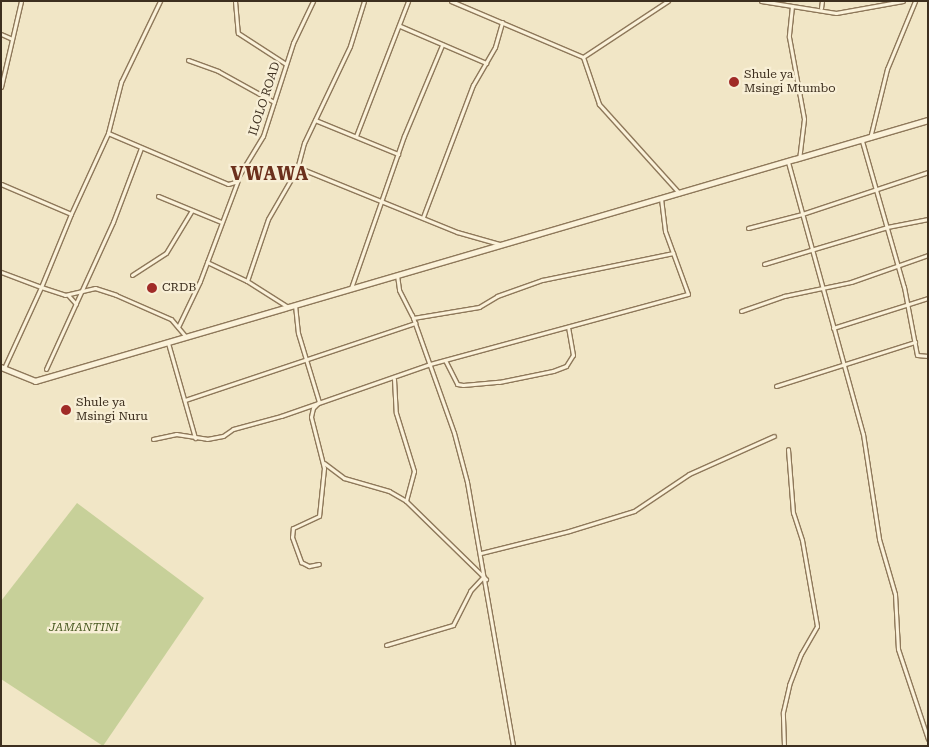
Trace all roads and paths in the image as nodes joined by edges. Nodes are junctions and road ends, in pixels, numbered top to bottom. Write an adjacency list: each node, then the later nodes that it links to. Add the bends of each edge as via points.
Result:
1 (21, 1): 18 (street)
2 (160, 1): 29 (street, via 115,96)
3 (235, 1): 23 (street, via 238,33)
4 (313, 1): 23 (street, ILOLO ROAD)
5 (364, 1): 27 (street, via 350,46)
6 (408, 1): 16 (street)
7 (452, 1): 15 (street)
8 (668, 1): 20 (street)
9 (760, 1): 13 (street)
10 (822, 1): 14 (street)
11 (903, 1): 14 (street, via 836,13)
12 (915, 1): 31 (street, via 887,69)
13 (792, 6): 14 (street); 35 (street, via 789,37 804,119)
14 (821, 8)
15 (502, 22): 20 (street); 22 (street)
16 (400, 26): 19 (street); 30 (street)
17 (1, 34): 18 (street)
18 (12, 40): 24 (street)
19 (442, 44): 22 (street); 34 (street)
20 (583, 57): 42 (street, via 599,104)
21 (188, 60): 26 (street, via 218,71)
22 (486, 63): 49 (street, via 474,85)
23 (286, 64): 26 (street, ILOLO ROAD)
24 (2, 77): 25 (street)
25 (1, 87)
26 (274, 102): 39 (street, ILOLO ROAD, via 263,136)
27 (315, 120): 30 (street); 37 (street)
28 (928, 120): 31 (street)
29 (108, 133): 33 (street); 47 (street)
30 (356, 136): 34 (street)
31 (869, 139): 32 (street)
32 (862, 140): 35 (street); 41 (street)
33 (141, 148): 39 (street, via 228,184); 67 (street)
34 (398, 154): 45 (street)
35 (799, 158): 36 (street)
36 (788, 162): 42 (street); 48 (street)
37 (297, 167): 45 (street); 64 (street, via 268,219)
38 (928, 172): 41 (street)
39 (238, 178): 51 (street, ILOLO ROAD)
40 (1, 184): 47 (street)
41 (876, 190): 48 (street); 52 (street)
42 (679, 193): 44 (street)
43 (158, 196): 46 (street)
44 (661, 198): 54 (street); 56 (street, via 665,231)
45 (384, 200): 49 (street); 66 (street, via 362,250)
46 (192, 210): 51 (street); 62 (street, via 166,253)
47 (71, 214): 65 (street)
48 (802, 214): 53 (street); 55 (street)
49 (423, 217): 54 (street, via 457,232)
50 (928, 219): 52 (street)
51 (221, 222): 58 (street, ILOLO ROAD)
52 (887, 227): 55 (street); 60 (street)
53 (748, 228)
54 (502, 245): 63 (street)
55 (811, 251): 59 (street); 68 (street)
56 (673, 253): 76 (street, via 542,280 497,296 479,307); 79 (street, via 688,294)
57 (928, 255): 60 (street)
58 (207, 262): 64 (street); 78 (street, ILOLO ROAD)
59 (764, 264)
60 (897, 266): 68 (street); 71 (street)
61 (1, 272): 65 (street)
62 (132, 276)
63 (397, 276): 66 (street); 76 (street, via 399,290)
64 (247, 281): 74 (street)
65 (42, 287): 69 (street); 89 (street)
66 (351, 289): 73 (street)
67 (83, 290): 69 (street); 72 (street); 78 (street, via 96,288 116,294 171,319)
68 (822, 290): 75 (street, via 784,296); 80 (street)
69 (67, 294): 72 (street)
70 (928, 298): 71 (street)
71 (908, 303): 80 (street); 83 (street)
72 (76, 304): 90 (street)
73 (295, 305): 74 (street); 85 (street)
74 (288, 307): 81 (street)
75 (741, 311)
76 (413, 318): 77 (street)
77 (415, 323): 85 (street); 87 (street)
78 (178, 328): 81 (street)
79 (568, 328): 86 (street); 86 (street, via 573,355 566,366 553,371 499,382 463,385 458,384)
80 (833, 328): 88 (street)
81 (186, 337): 82 (street)
82 (168, 342): 89 (street, via 35,381); 93 (street)
83 (915, 342): 84 (street, via 917,355); 88 (street)
84 (928, 356)
85 (305, 360): 93 (street); 94 (street)
86 (444, 360): 87 (street)
87 (430, 364): 91 (street); 101 (street, via 463,465)
88 (843, 366): 92 (street); 105 (street, via 863,434 880,539 892,581 898,649)
89 (3, 368)
90 (46, 369)
91 (394, 379): 94 (street); 100 (street, via 396,413 414,472)
92 (776, 386)
93 (186, 400): 96 (street)
94 (318, 402): 96 (street, via 233,429 222,436); 99 (street, via 311,418)
95 (774, 436): 101 (street, via 689,474 634,511 569,532)
96 (195, 438): 97 (street, via 176,434)
97 (153, 439)
98 (788, 449): 107 (street, via 793,513 802,540 817,626 789,685 783,712)
99 (324, 463): 100 (street, via 344,478 389,491); 102 (street, via 319,516 292,528 301,562 309,566)
100 (406, 501): 103 (street)
101 (481, 553): 103 (street)
102 (319, 564)
103 (485, 579): 104 (street, via 470,591 453,625); 106 (street)
104 (386, 644)
105 (928, 739)
106 (513, 746)
107 (784, 746)

